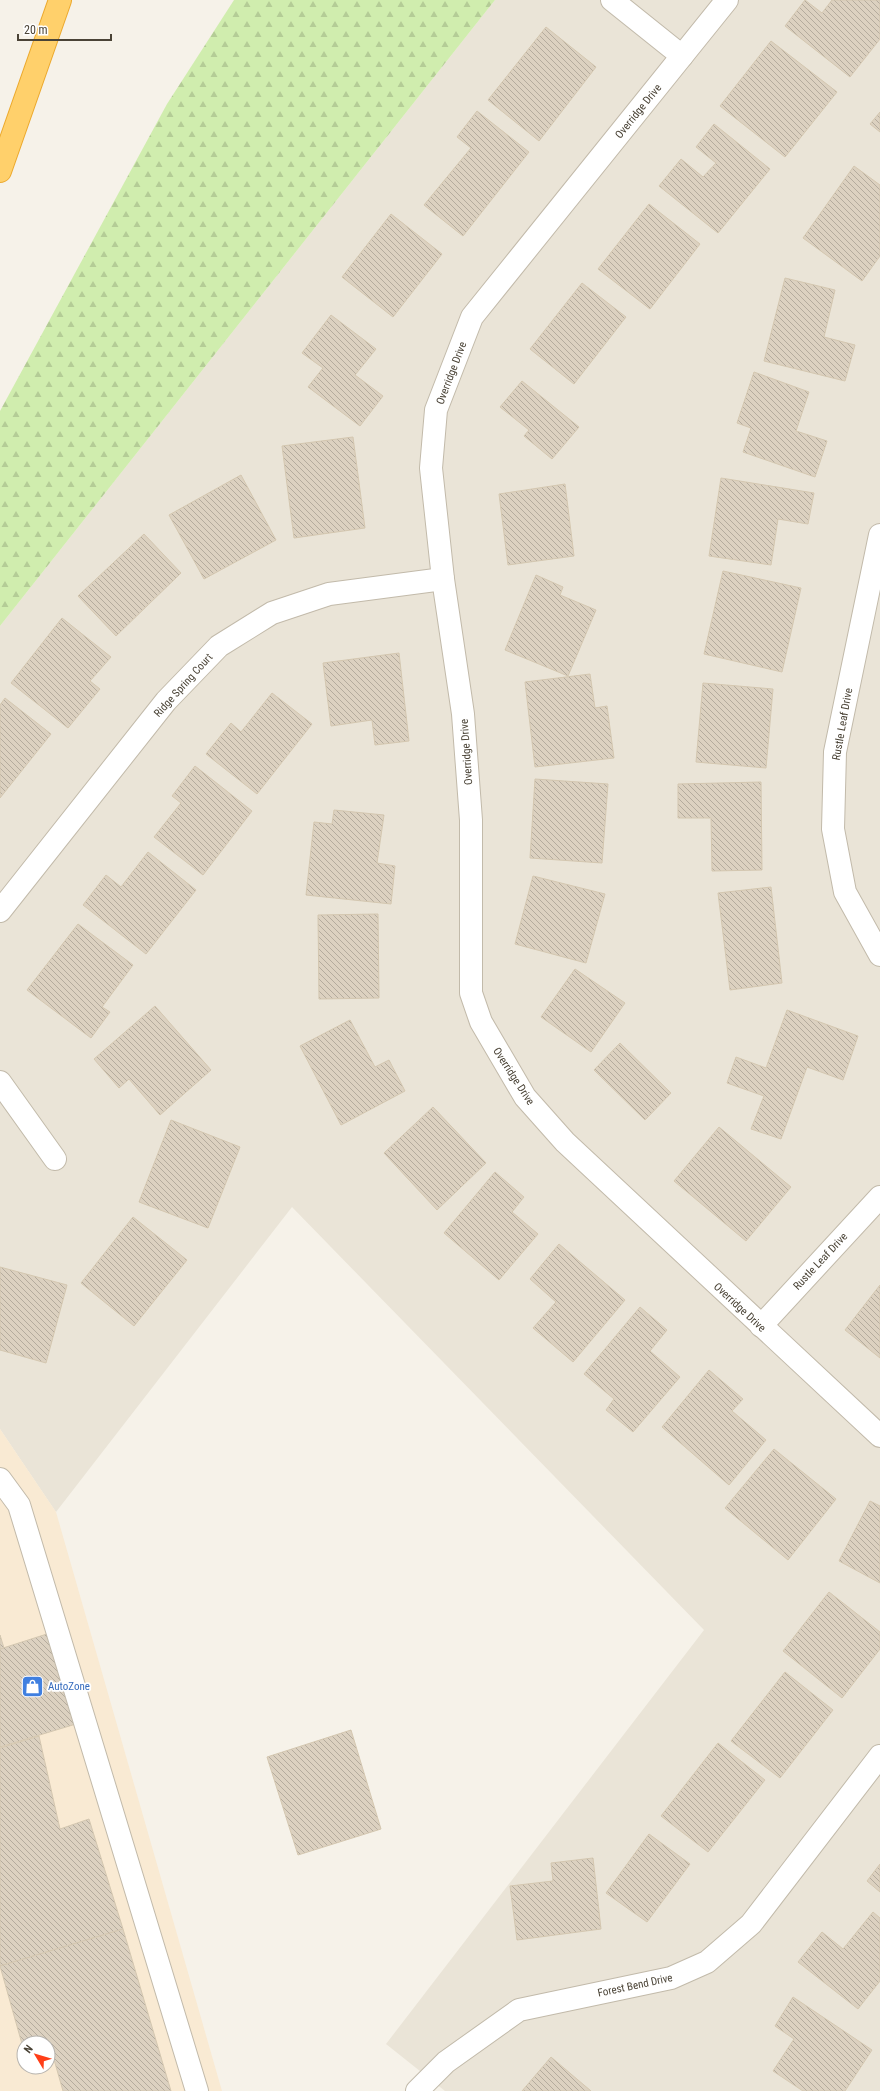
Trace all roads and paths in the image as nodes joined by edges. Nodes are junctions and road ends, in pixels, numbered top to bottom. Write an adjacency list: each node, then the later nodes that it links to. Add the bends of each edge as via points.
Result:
1 (60, 0): 5 (highway)
2 (612, 0): 4 (street)
3 (727, 0): 4 (street, Overridge Drive)
4 (682, 56): 7 (street, Overridge Drive, via 472,317 436,410 431,468)
5 (0, 171)
6 (880, 535): 9 (street, Rustle Leaf Drive, via 835,752 833,829 845,892)
7 (443, 579): 8 (street, Ridge Spring Court, via 329,594 272,613 219,646 166,701); 13 (street, Overridge Drive, via 463,714 471,820 471,993 481,1022 525,1097 565,1142)
8 (0, 911)
9 (880, 955)
10 (0, 1082): 11 (street)
11 (55, 1159)
12 (880, 1197): 13 (street, Rustle Leaf Drive)
13 (761, 1326): 14 (street, Overridge Drive)
14 (880, 1436)
15 (0, 1479): 17 (street, via 19,1505)
16 (880, 1756): 18 (street, Forest Bend Drive, via 751,1924 707,1962 672,1978 519,2010 446,2062)
17 (197, 2091)
18 (417, 2091)

